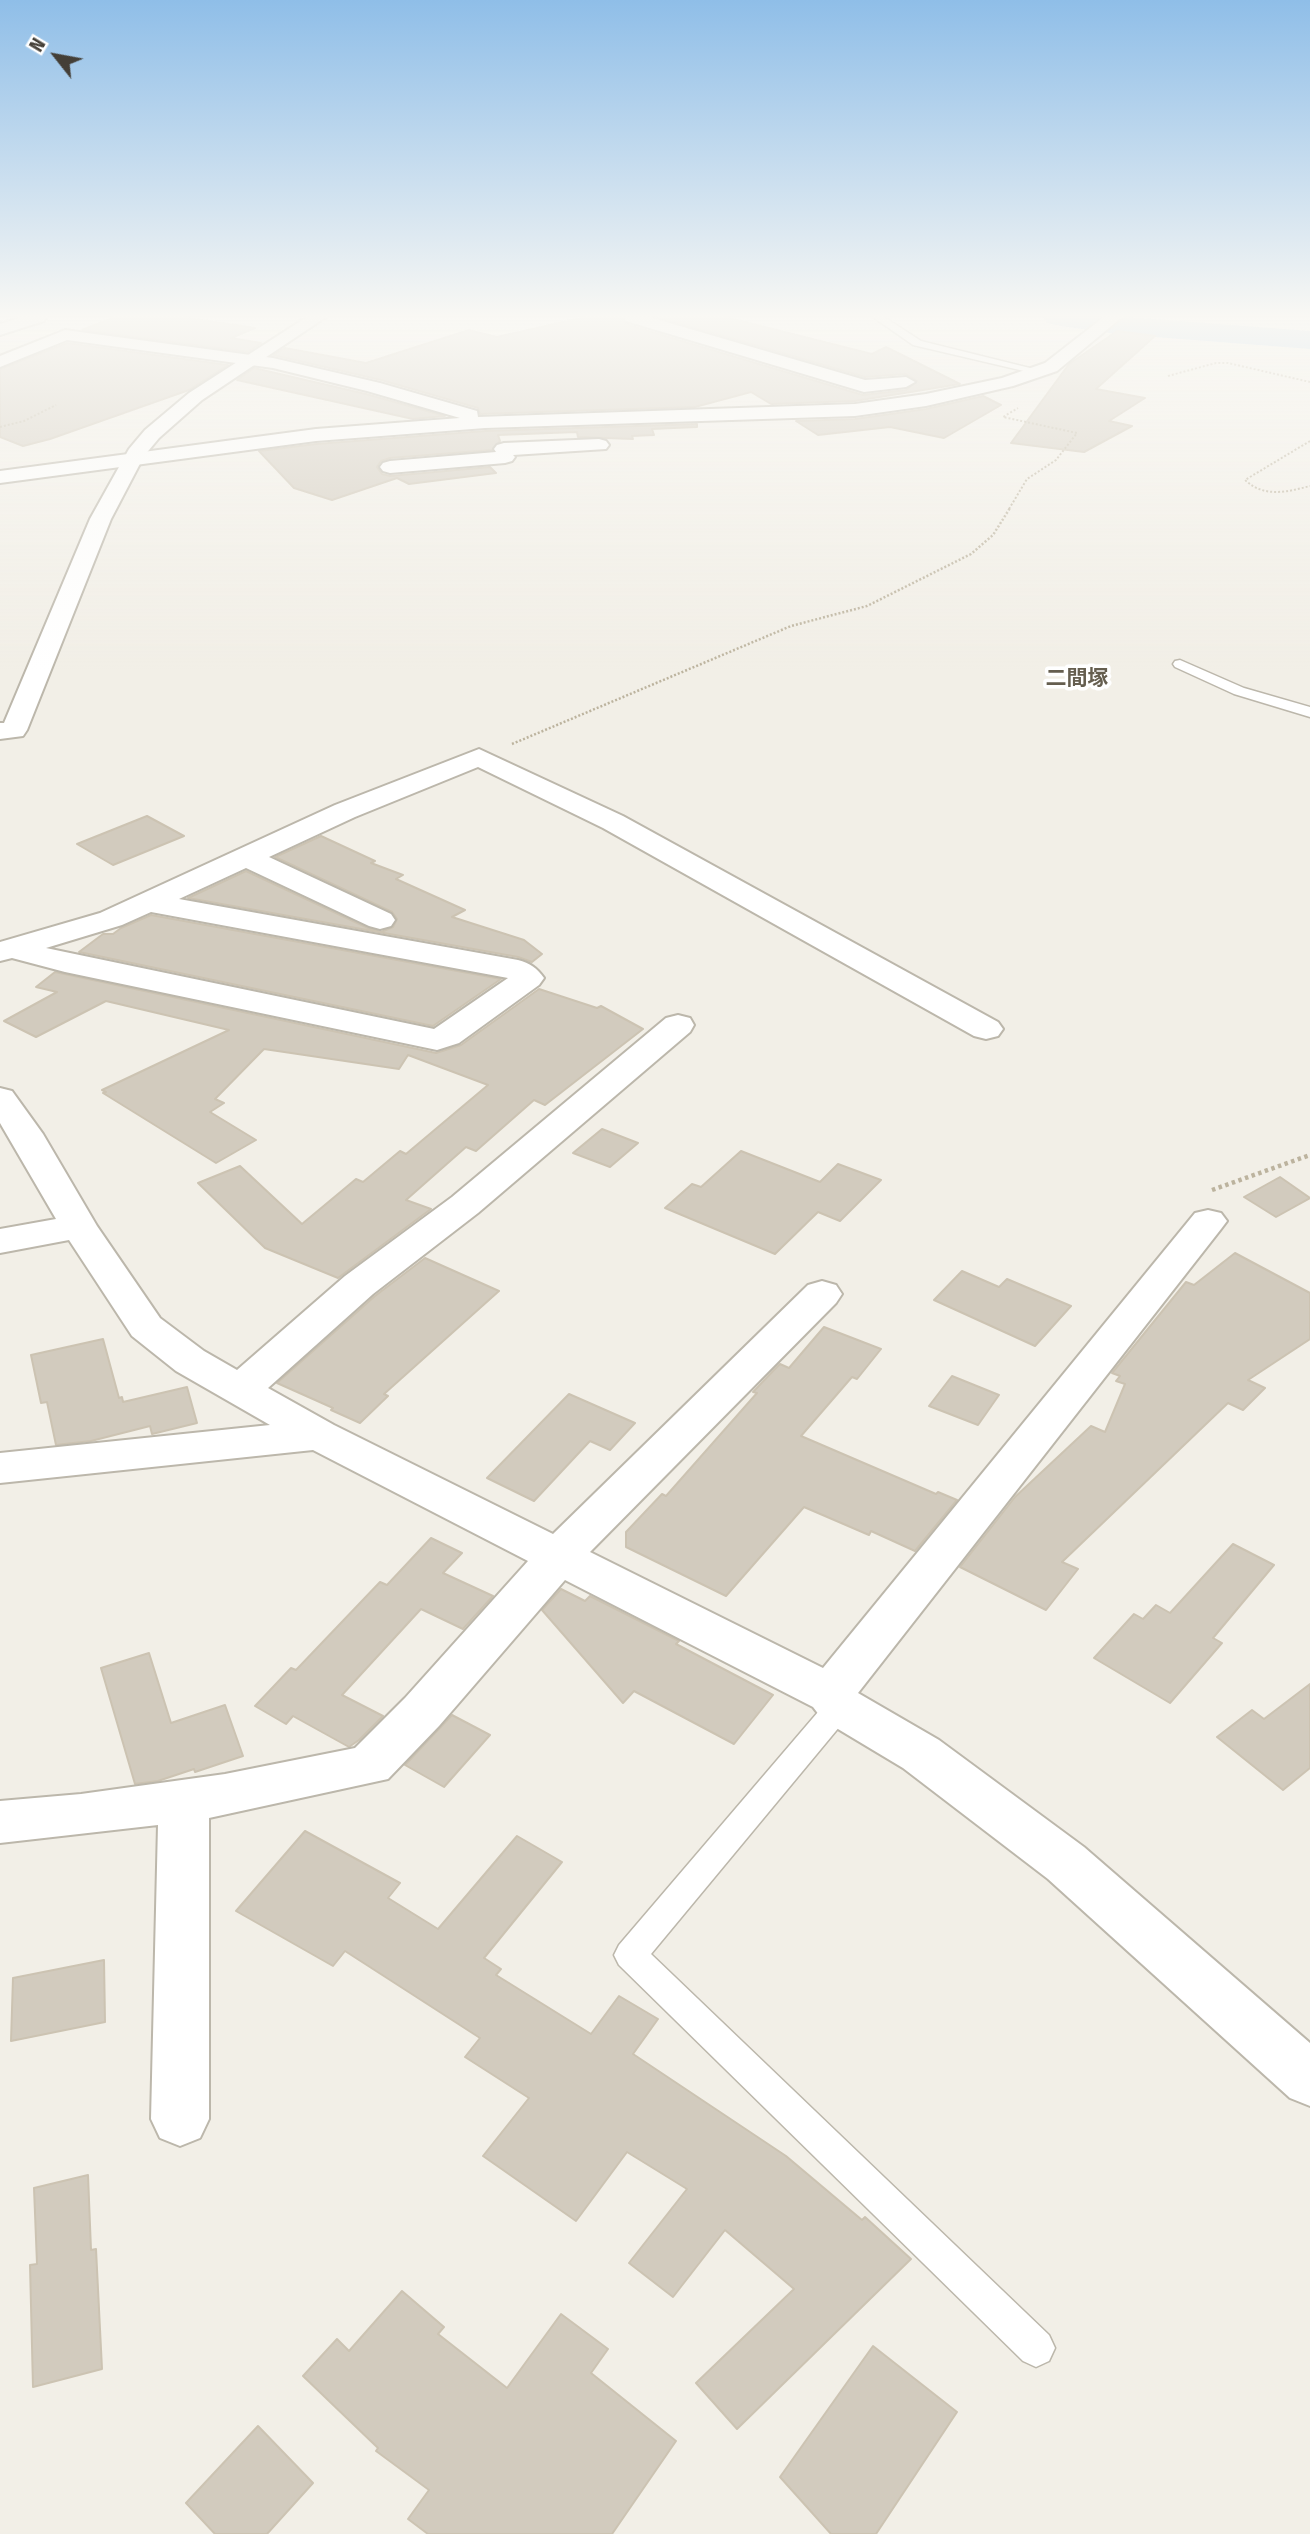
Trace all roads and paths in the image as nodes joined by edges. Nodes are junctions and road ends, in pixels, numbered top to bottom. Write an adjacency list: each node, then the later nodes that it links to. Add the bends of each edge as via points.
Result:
1 (154, 435): 8 (street)
2 (314, 435): 8 (street)
3 (362, 435): 10 (street)
4 (497, 435): 9 (street)
5 (1075, 435): 17 (path, via 1056,460 1027,479 993,535 971,554 867,606 790,626)
6 (1310, 440): 13 (path, via 1245,480 1272,494)
7 (599, 445): 9 (street)
8 (134, 458): 11 (street); 16 (street, via 101,520 14,730)
9 (506, 459): 10 (street)
10 (390, 467): 12 (street)
11 (0, 477)
12 (406, 485)
13 (1310, 486)
14 (1180, 664): 15 (lane, via 1239,691)
15 (1310, 712)
16 (0, 731)
17 (479, 757): 18 (street); 23 (street, via 613,822)
18 (244, 856): 19 (street); 20 (street)
19 (147, 902): 21 (street, via 111,919); 21 (street, via 517,970 528,978 437,1040)
20 (380, 920)
21 (6, 951)
22 (678, 1025): 30 (street, via 465,1205 359,1285)
23 (986, 1029)
24 (0, 1098): 27 (street)
25 (1310, 1155): 26 (path, via 1185,1199)
26 (1208, 1221): 34 (street)
27 (79, 1227): 28 (street); 30 (street, via 146,1327 190,1361)
28 (0, 1241)
29 (822, 1294): 33 (street)
30 (241, 1389): 31 (street)
31 (319, 1435): 32 (street); 33 (street)
32 (0, 1468)
33 (559, 1556): 34 (street); 35 (street, via 370,1765)
34 (835, 1700): 37 (street, via 921,1754 1066,1863); 39 (lane, via 630,1955)
35 (184, 1801): 36 (street); 38 (street)
36 (0, 1822)
37 (1305, 2066)
38 (180, 2119)
39 (1037, 2348)

